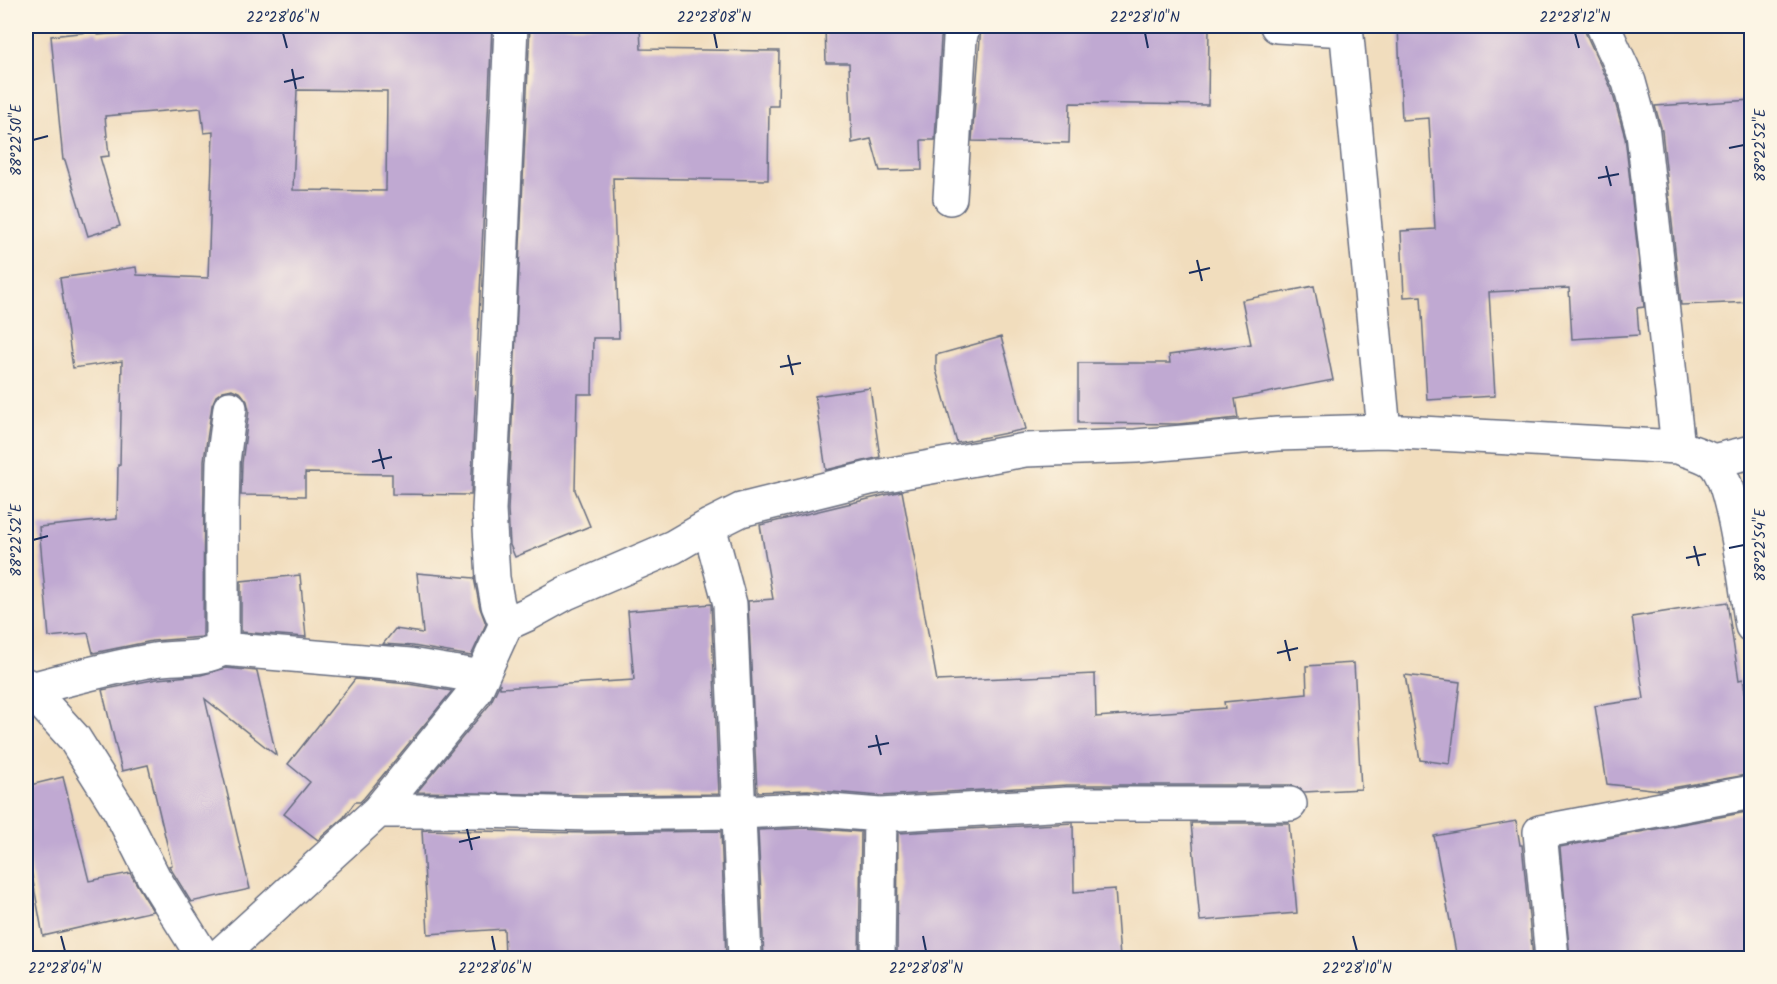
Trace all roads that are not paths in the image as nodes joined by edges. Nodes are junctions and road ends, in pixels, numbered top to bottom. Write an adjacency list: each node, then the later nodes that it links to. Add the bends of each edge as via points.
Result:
1 (511, 26): 13 (street, via 489,510 493,578)
2 (963, 26): 6 (street)
3 (1277, 26): 5 (street)
4 (1603, 26): 9 (street, via 1629,82 1643,133)
5 (1346, 28): 8 (street)
6 (950, 198)
7 (230, 408): 15 (street, via 223,462)
8 (1384, 431): 9 (street); 12 (street, via 1025,450 870,478 741,510)
9 (1678, 447): 11 (street)
10 (1752, 452): 11 (street)
11 (1712, 461): 14 (street, via 1724,479 1731,501)
12 (709, 525): 13 (street, via 673,547 566,592); 21 (street, via 730,604)
13 (506, 624): 16 (street)
14 (1752, 626)
15 (222, 650): 16 (street, via 410,665); 17 (street, via 211,656 158,659)
16 (482, 677): 20 (street, via 475,692)
17 (28, 687): 23 (street, via 74,738)
18 (1752, 792): 27 (street, via 1540,831)
19 (1290, 804): 22 (street, via 1066,804)
20 (378, 811): 21 (street); 24 (street)
21 (740, 812): 22 (street, via 806,809); 25 (street)
22 (880, 815): 26 (street)
23 (204, 958)
24 (217, 958)
25 (746, 958)
26 (878, 958)
27 (1552, 958)

